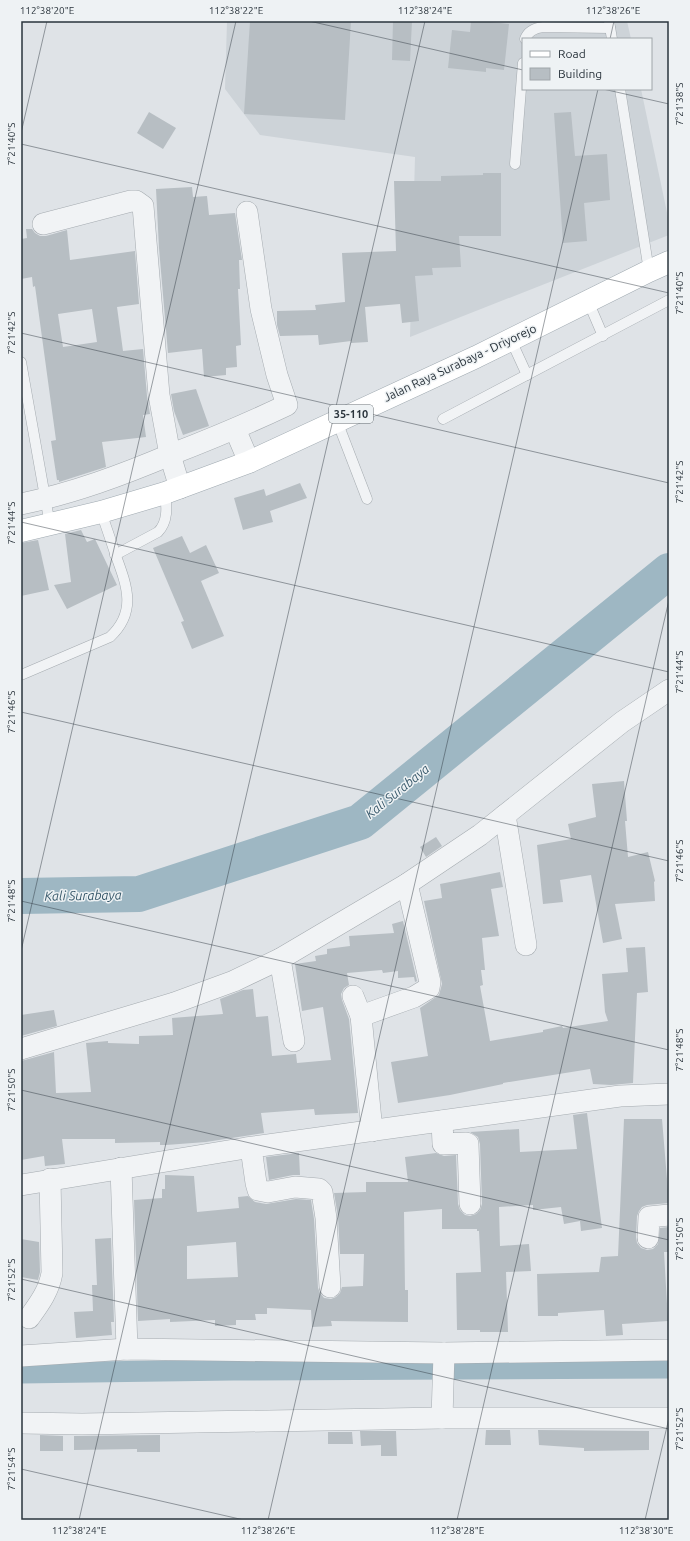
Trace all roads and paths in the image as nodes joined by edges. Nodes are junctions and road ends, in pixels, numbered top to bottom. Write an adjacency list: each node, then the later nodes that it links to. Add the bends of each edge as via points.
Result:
1 (543, 24): 2 (lane); 3 (lane, via 527,34)
2 (610, 24): 4 (lane)
3 (525, 38)
4 (612, 38)
5 (522, 76): 7 (lane)
6 (620, 90): 11 (lane)
7 (515, 164)
8 (247, 212): 20 (street, via 260,310 277,375 288,405)
9 (43, 224): 21 (street, via 131,201 143,206 159,396)
10 (669, 262): 11 (main road, Jalan Raya Surabaya - Driyorejo / 35-110)
11 (649, 271): 13 (main road, Jalan Raya Surabaya - Driyorejo / 35-110)
12 (669, 300): 14 (lane)
13 (588, 301): 14 (lane); 15 (main road, Jalan Raya Surabaya - Driyorejo / 35-110)
14 (603, 336): 17 (lane)
15 (511, 340): 17 (lane); 19 (main road, Jalan Raya Surabaya - Driyorejo / 35-110)
16 (21, 362): 24 (lane)
17 (527, 374): 18 (lane)
18 (443, 419)
19 (336, 421): 22 (main road, Jalan Raya Surabaya - Driyorejo / 35-110); 25 (lane)
20 (235, 429): 21 (street); 22 (street)
21 (170, 455): 23 (street); 24 (street, via 114,478)
22 (249, 462): 23 (main road, Jalan Raya Surabaya - Driyorejo / 35-110)
23 (172, 491): 27 (main road, Jalan Raya Surabaya - Driyorejo / 35-110); 30 (lane, via 163,527)
24 (45, 499): 26 (street); 28 (lane)
25 (367, 499)
26 (21, 504)
27 (101, 512): 28 (main road, Jalan Raya Surabaya - Driyorejo / 35-110); 30 (lane)
28 (50, 525): 29 (main road, Jalan Raya Surabaya - Driyorejo / 35-110)
29 (21, 531)
30 (115, 555): 31 (lane, via 127,594 127,608 119,629 110,637)
31 (21, 675)
32 (669, 690): 33 (street, via 622,722)
33 (505, 815): 34 (street); 35 (street)
34 (407, 884): 36 (street); 38 (street, via 430,982 429,988 414,997)
35 (526, 945)
36 (280, 959): 39 (street); 40 (street, via 234,981 174,1003)
37 (354, 996): 38 (street)
38 (361, 1016): 43 (street)
39 (294, 1041)
40 (21, 1049)
41 (669, 1094): 42 (street, via 620,1096)
42 (442, 1121): 43 (street); 48 (street, via 443,1144 468,1144)
43 (372, 1131): 44 (street)
44 (251, 1148): 45 (street); 51 (street, via 258,1190 268,1192 295,1187 319,1189 322,1192)
45 (122, 1168): 46 (street); 53 (street)
46 (50, 1179): 47 (street); 52 (street, via 52,1273 47,1292)
47 (21, 1185)
48 (470, 1204)
49 (669, 1215): 50 (street, via 649,1217)
50 (648, 1238)
51 (330, 1287)
52 (29, 1318)
53 (127, 1349): 55 (street); 56 (street)
54 (669, 1350): 55 (street)
55 (444, 1355): 57 (street)
56 (21, 1356)
57 (443, 1410): 58 (street); 59 (street, via 82,1424)
58 (669, 1418)
59 (21, 1423)

